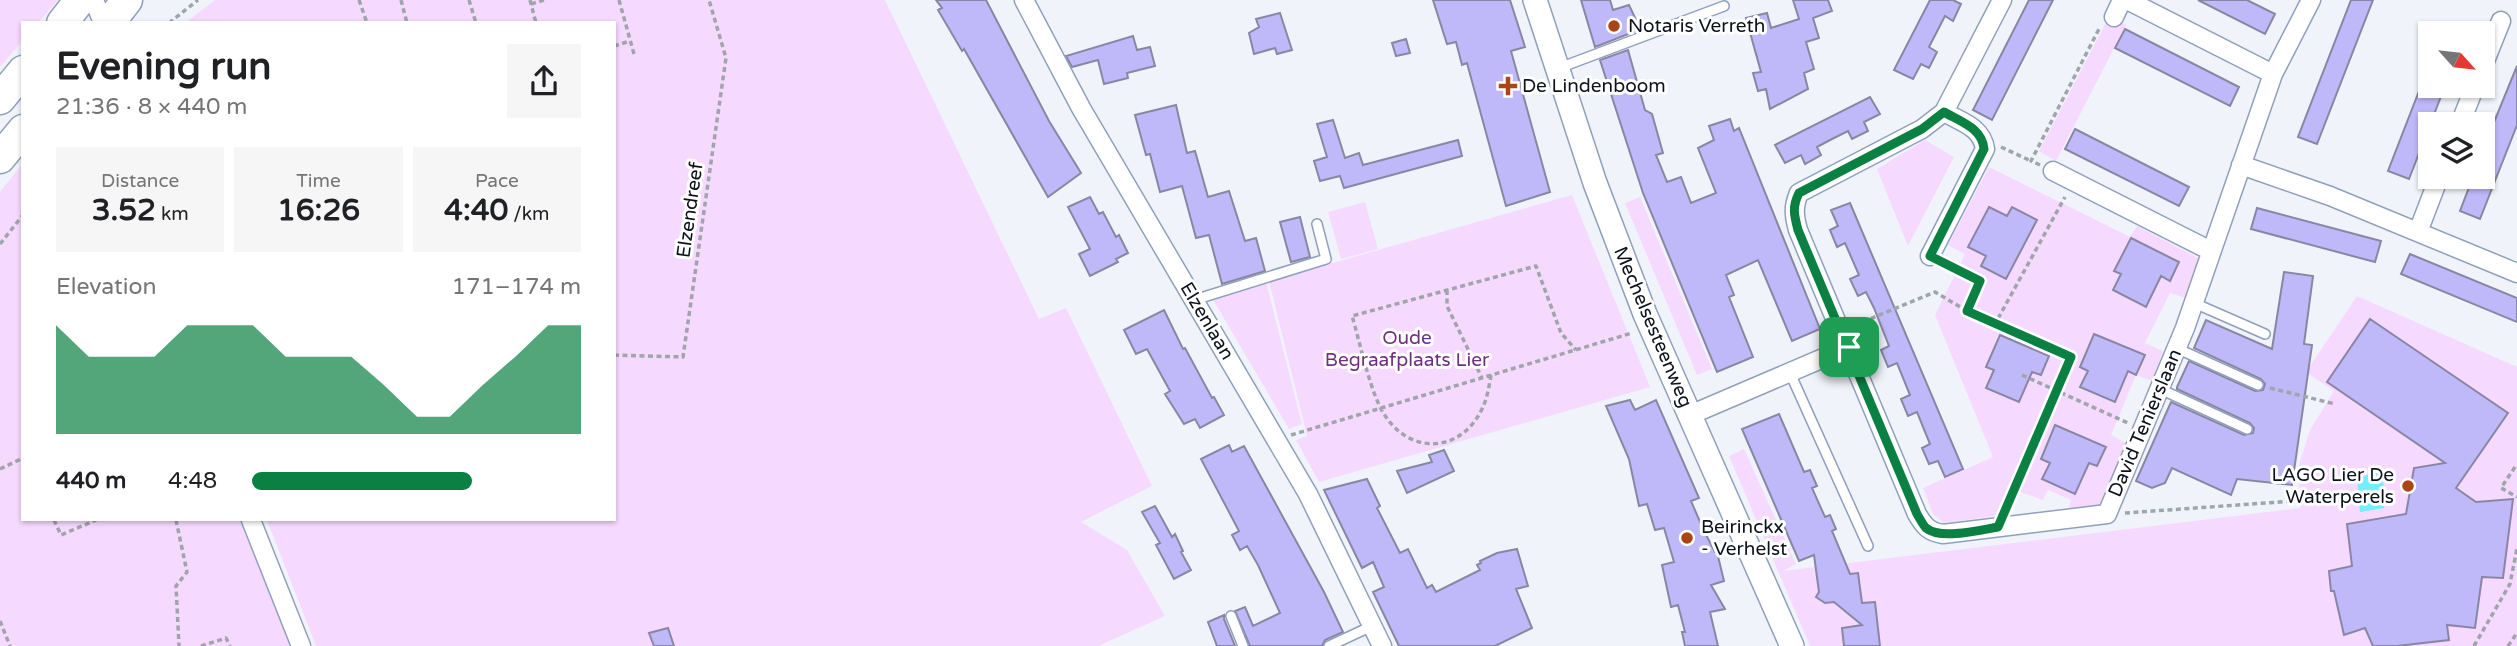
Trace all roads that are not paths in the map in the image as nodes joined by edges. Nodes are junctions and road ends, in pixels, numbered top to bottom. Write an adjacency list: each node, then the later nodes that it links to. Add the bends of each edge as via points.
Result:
1 (80, 0): 9 (highway)
2 (1024, 0): 27 (street, Elzenlaan)
3 (1535, 0): 12 (street, Mechelsesteenweg)
4 (2002, 0): 16 (street)
5 (2124, 0): 8 (street); 14 (street)
6 (2311, 0): 14 (street, David Tenierslaan)
7 (1724, 6): 12 (lane)
8 (2114, 17)
9 (64, 21)
10 (2501, 21): 11 (street)
11 (2496, 34)
12 (1557, 68): 35 (street, Mechelsesteenweg, via 1595,183)
13 (21, 73): 15 (highway)
14 (2273, 74): 19 (street, David Tenierslaan)
15 (0, 99)
16 (1944, 112): 25 (street, via 1976,130 1984,149); 30 (street, David Tenierslaan, via 1922,129 1799,193 1793,214 1798,230)
17 (21, 132): 18 (highway)
18 (0, 158)
19 (2241, 164): 23 (street); 24 (street, David Tenierslaan)
20 (2053, 171): 24 (street)
21 (2434, 189): 23 (street)
22 (1317, 224): 27 (lane, via 1326,260)
23 (2418, 232): 26 (street)
24 (2211, 251): 28 (street, David Tenierslaan)
25 (1930, 256)
26 (2517, 273)
27 (1194, 300): 40 (street, Elzenlaan, via 1308,494)
28 (2194, 303): 29 (lane); 31 (street, David Tenierslaan)
29 (2265, 334)
30 (1845, 339): 32 (street); 34 (street, David Tenierslaan, via 1917,514 1934,533 2107,514)
31 (2176, 348): 33 (lane); 34 (street, David Tenierslaan)
32 (1790, 373): 35 (street); 38 (lane)
33 (2258, 385)
34 (2160, 389): 36 (lane)
35 (1690, 415): 45 (street, Mechelsesteenweg)
36 (2247, 429)
37 (251, 521): 41 (street)
38 (1868, 545)
39 (1231, 616): 42 (lane)
40 (1372, 626): 43 (lane); 44 (street, Elzenlaan)
41 (301, 646)
42 (1243, 646)
43 (1329, 646)
44 (1382, 646)
45 (1791, 646)

